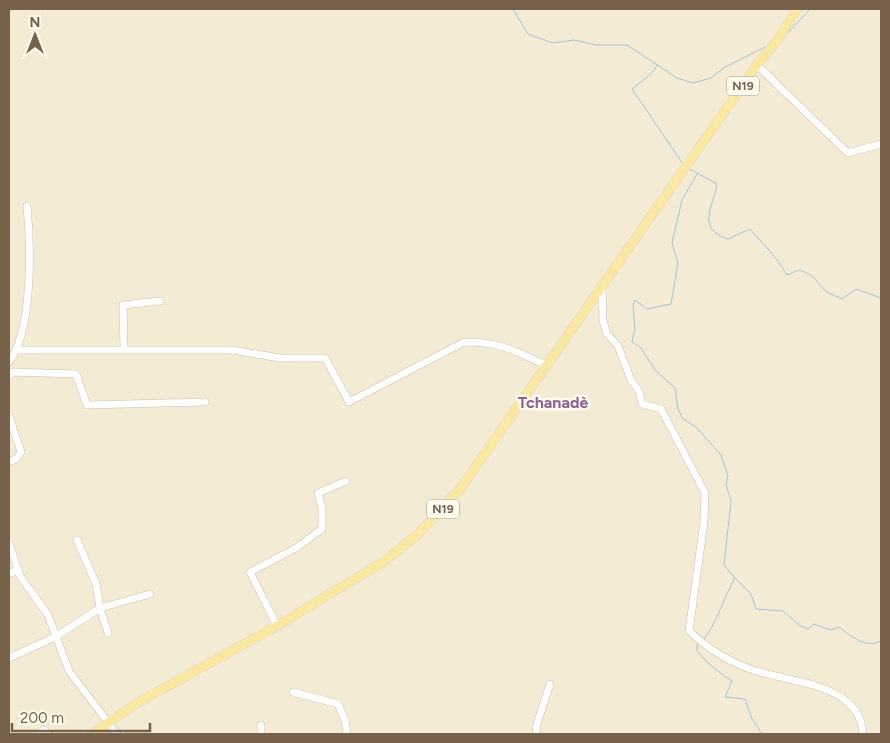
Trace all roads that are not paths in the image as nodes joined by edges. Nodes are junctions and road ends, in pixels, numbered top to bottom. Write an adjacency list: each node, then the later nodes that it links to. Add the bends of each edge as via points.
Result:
1 (794, 9): 2 (main road, N19, via 778,38)
2 (757, 64): 3 (street, via 848,153); 5 (main road, N19)
3 (881, 144)
4 (27, 206): 7 (street, via 27,313)
5 (602, 287): 10 (main road, N19); 37 (street, via 600,306 607,334 618,346 642,404 661,409 705,493 689,631 714,653 743,666 832,691 846,700 860,718)
6 (160, 301): 8 (street, via 124,305)
7 (16, 350): 8 (street); 9 (street)
8 (124, 350): 10 (street, via 232,350 280,358 325,358 349,402 464,342 509,347)
9 (9, 362)
10 (547, 365): 22 (main road, N19, via 460,489 427,526 383,562)
11 (9, 376): 12 (street, via 12,372 76,374 87,405)
12 (206, 402)
13 (9, 416): 14 (street, via 21,452)
14 (9, 462)
15 (346, 481): 22 (street, via 318,493 322,528 296,548 250,572)
16 (77, 540): 21 (street, via 96,584)
17 (9, 543): 18 (street)
18 (18, 570): 19 (street); 24 (street, via 48,615)
19 (9, 574)
20 (150, 594): 21 (street)
21 (100, 608): 23 (street); 24 (street)
22 (277, 626): 28 (main road, N19)
23 (108, 633)
24 (56, 637): 25 (street); 28 (street, via 68,670)
25 (9, 658)
26 (550, 684): 36 (street, via 536,727)
27 (293, 692): 35 (street, via 338,704)
28 (106, 723): 32 (main road, N19); 33 (street)
29 (261, 726): 34 (street)
30 (36, 734): 31 (street, via 44,730)
31 (48, 734)
32 (92, 734)
33 (117, 734)
34 (261, 734)
35 (347, 734)
36 (537, 734)
37 (864, 734)

